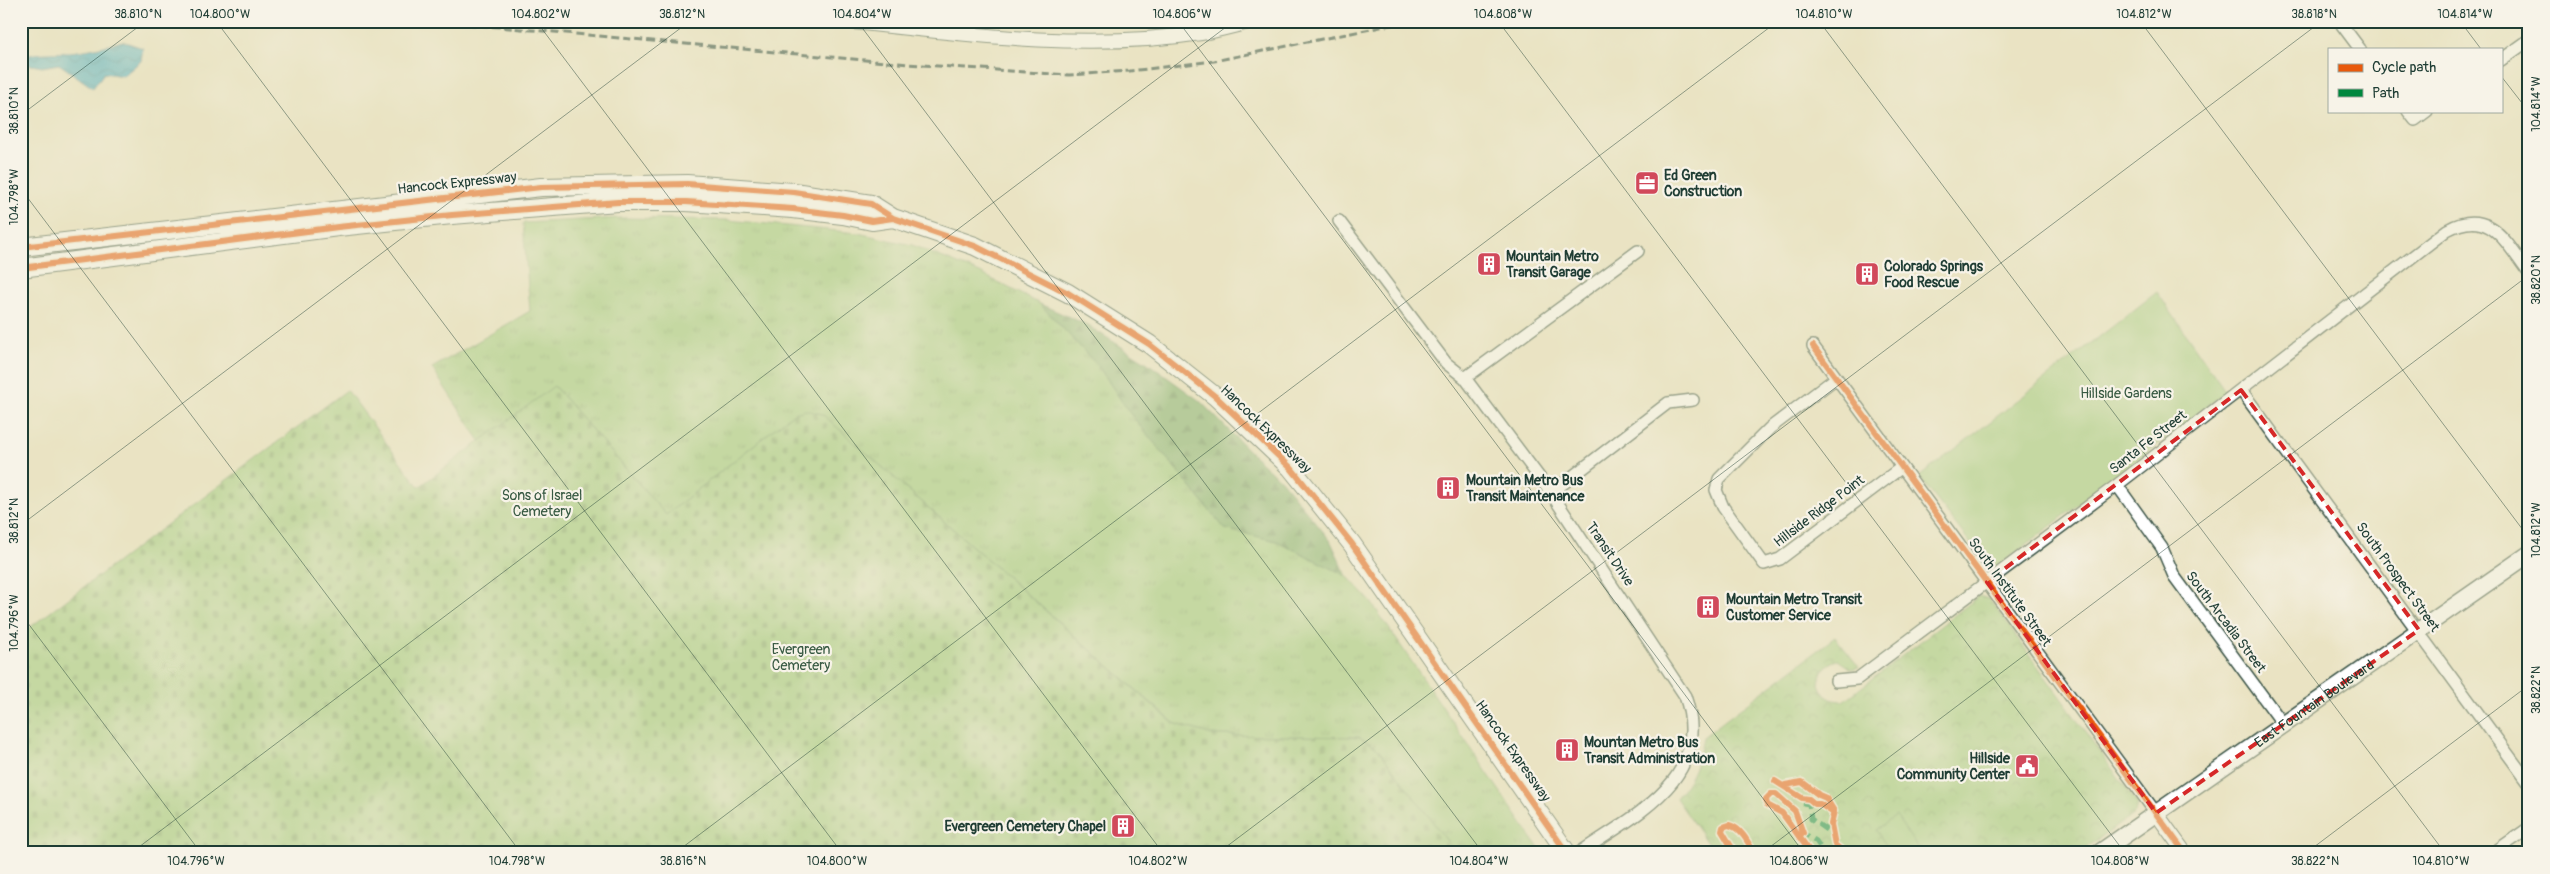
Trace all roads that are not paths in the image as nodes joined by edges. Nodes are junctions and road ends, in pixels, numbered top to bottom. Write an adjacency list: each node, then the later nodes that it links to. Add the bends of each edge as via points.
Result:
1 (844, 21): 2 (street, via 1044,40 1201,33)
2 (1253, 21)
3 (2342, 25): 5 (street)
4 (2529, 40): 6 (street)
5 (2359, 48)
6 (2502, 59)
7 (2424, 112): 8 (street)
8 (2411, 116)
9 (893, 218): 11 (main road, Hancock Expressway, via 870,204 794,192 687,184 618,184 521,189); 13 (main road, Hancock Expressway, via 872,221 793,210 686,202 618,202 338,227); 31 (main road, Hancock Expressway, via 975,246 1068,293 1149,344 1216,397 1291,468 1352,544)
10 (1339, 221): 16 (street, Transit Drive, via 1446,363)
11 (21, 246)
12 (1638, 251): 16 (street)
13 (21, 268)
14 (2529, 273): 18 (street, Santa Fe Street, via 2494,228 2466,221 2447,230)
15 (1814, 346): 17 (street, South Institute Street)
16 (1465, 378): 22 (street, Transit Drive)
17 (1836, 378): 20 (street, South Institute Street); 20 (street, Hillside Ridge Point, via 1770,428 1719,479 1716,490 1723,507 1764,564 1780,560)
18 (2241, 390): 21 (street, Santa Fe Street); 25 (street, South Prospect Street)
19 (1693, 400): 22 (street, via 1668,403)
20 (1902, 467): 24 (street, South Institute Street)
21 (2116, 486): 24 (street, Santa Fe Street); 27 (street, South Arcadia Street, via 2162,548 2174,576)
22 (1551, 493): 32 (street, Transit Drive, via 1677,681 1691,712 1693,727 1687,760 1668,789)
23 (2529, 554): 25 (main road, East Fountain Boulevard)
24 (1987, 582): 26 (street, Santa Fe Street, via 1856,679); 29 (street, South Institute Street)
25 (2418, 630): 27 (main road, East Fountain Boulevard); 28 (street, South Prospect Street)
26 (1836, 681)
27 (2283, 724): 29 (main road, East Fountain Boulevard)
28 (2529, 783)
29 (2156, 813): 33 (main road, East Fountain Boulevard); 34 (street, South Institute Street)
30 (2529, 828): 35 (street)
31 (1567, 853)
32 (1579, 853)
33 (2099, 853)
34 (2185, 853)
35 (2493, 853)

